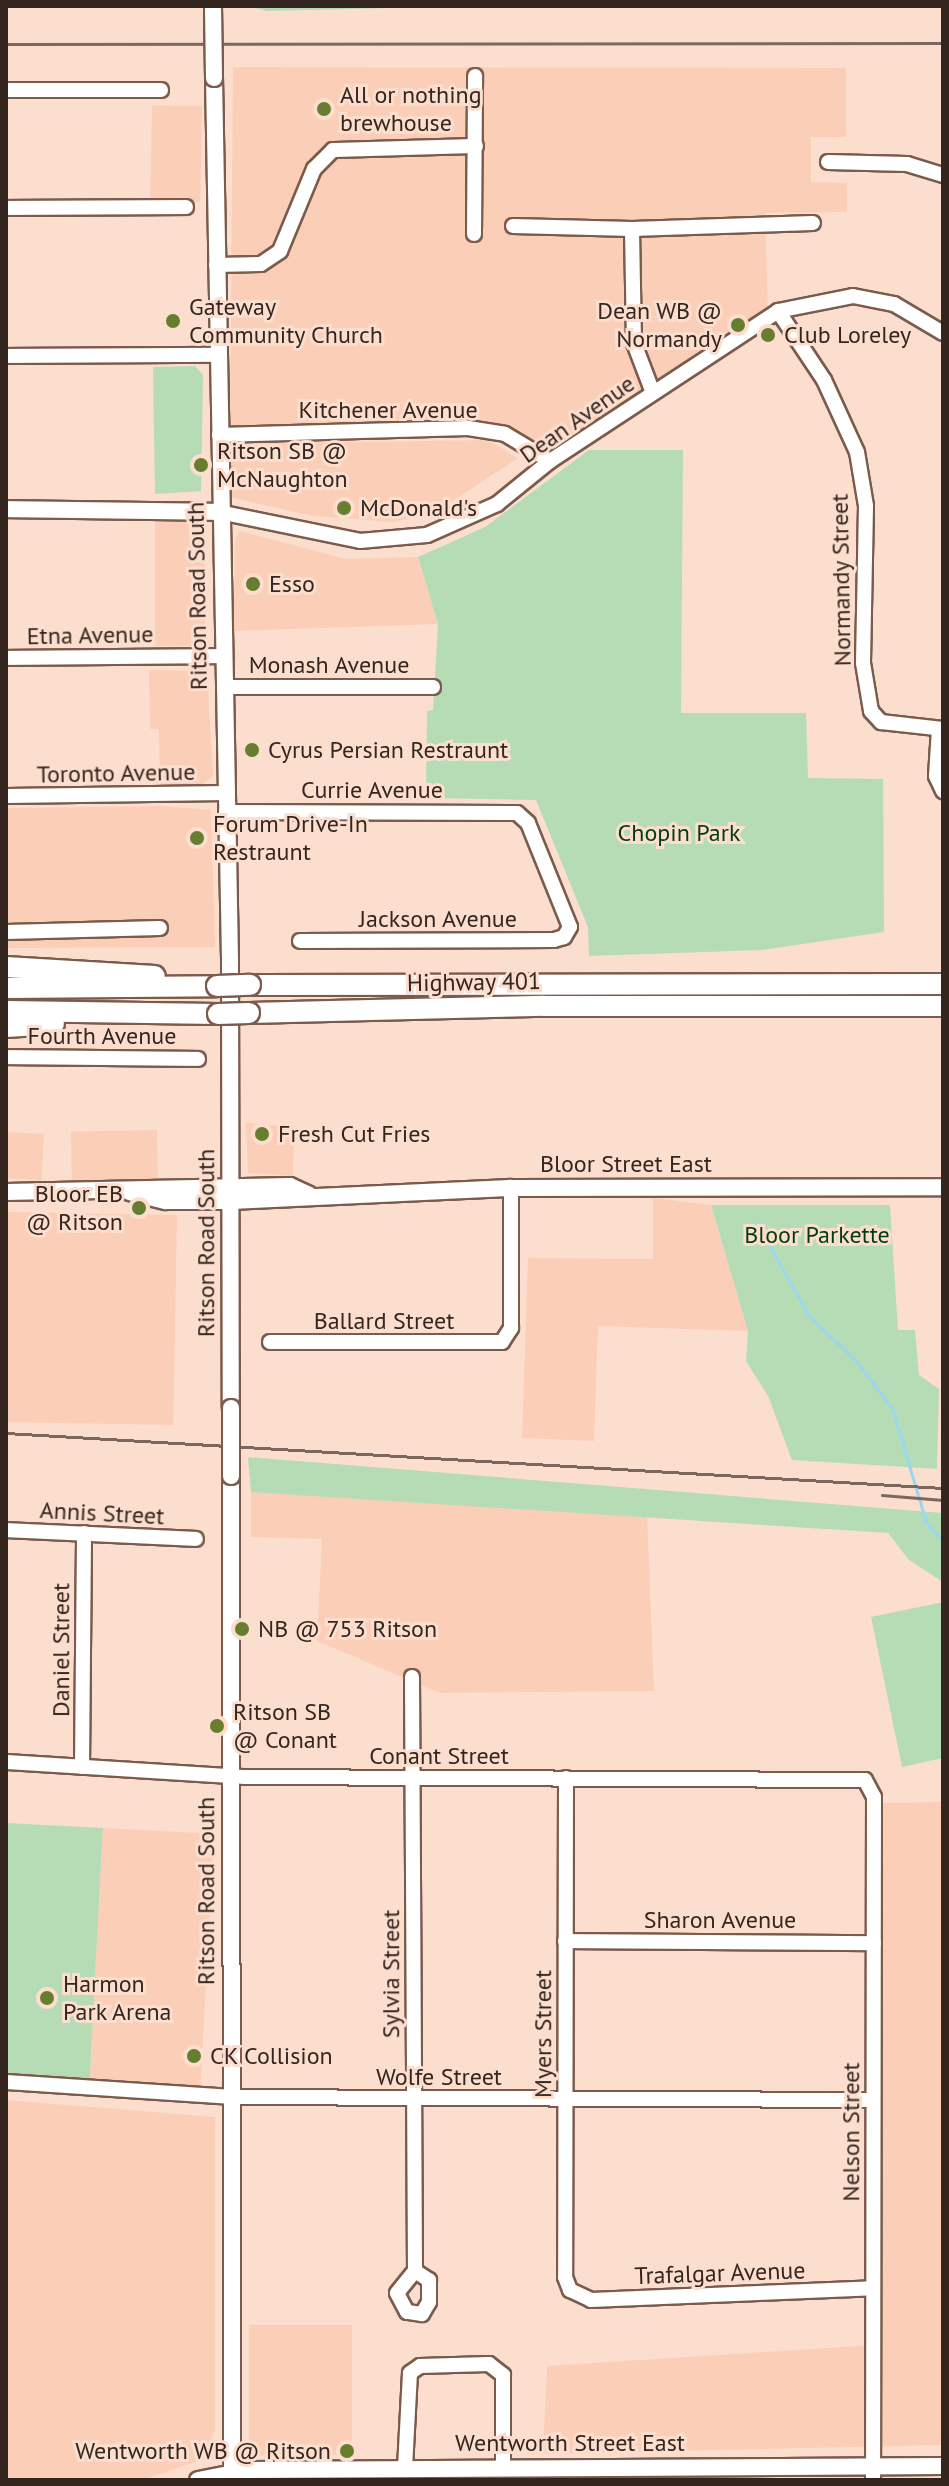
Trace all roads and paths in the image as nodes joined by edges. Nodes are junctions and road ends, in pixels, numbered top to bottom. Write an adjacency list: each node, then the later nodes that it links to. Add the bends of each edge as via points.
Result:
1 (213, 6): 14 (main road, Ritson Road South, bridge)
2 (475, 76): 5 (street)
3 (6, 90): 4 (street)
4 (161, 90)
5 (476, 146): 13 (street); 14 (street, via 333,150 314,169 280,251 261,264)
6 (828, 162): 7 (street, via 907,164)
7 (943, 175)
8 (186, 207): 9 (street)
9 (6, 208)
10 (813, 223): 12 (street)
11 (513, 226): 12 (street)
12 (632, 229): 19 (street, via 634,343)
13 (474, 234)
14 (216, 265): 17 (main road, Ritson Road South)
15 (778, 311): 16 (street, Dean Avenue, via 853,296 894,304); 19 (street, Dean Avenue); 28 (street, Normandy Street, via 824,380 857,452 866,506 866,696 881,722)
16 (943, 333)
17 (218, 355): 18 (street); 20 (main road, Ritson Road South)
18 (6, 356)
19 (653, 393): 21 (street, Dean Avenue)
20 (219, 435): 21 (street, Kitchener Avenue, via 468,428 505,434); 23 (main road, Ritson Road South)
21 (550, 461): 23 (street, Dean Avenue, via 497,504 464,522 393,541 347,540)
22 (6, 509): 23 (main road)
23 (219, 512): 24 (main road, Ritson Road South)
24 (223, 656): 25 (street, Etna Avenue); 26 (main road, Ritson Road South)
25 (6, 658)
26 (224, 687): 27 (street, Monash Avenue); 30 (main road, Ritson Road South)
27 (433, 687)
28 (941, 729): 29 (street, via 936,776)
29 (943, 791)
30 (226, 793): 31 (street, Toronto Avenue); 32 (main road, Ritson Road South)
31 (6, 796)
32 (226, 812): 33 (street, Currie Avenue, via 517,813 528,823); 50 (main road, Ritson Road South)
33 (570, 927): 36 (street, Jackson Avenue, via 554,940)
34 (160, 928): 35 (street)
35 (6, 932)
36 (300, 941)
37 (6, 967): 39 (highway, via 144,973)
38 (943, 984): 39 (highway, Highway 401, bridge)
39 (208, 986): 40 (highway, Highway 401)
40 (6, 988)
41 (943, 1006): 43 (highway, Highway 401, bridge, via 544,1006)
42 (6, 1011): 43 (highway, Highway 401)
43 (179, 1015): 44 (highway)
44 (6, 1027)
45 (6, 1057): 46 (street, Fourth Avenue)
46 (198, 1059)
47 (943, 1187): 48 (main road, Bloor Street East)
48 (511, 1188): 50 (main road, Bloor Street East, via 309,1195 290,1186); 51 (street, Ballard Street, via 511,1328 497,1344)
49 (6, 1192): 50 (main road, Bloor Street East, via 129,1192 163,1186)
50 (231, 1194): 58 (main road, Ritson Road South, bridge)
51 (270, 1342)
52 (6, 1530): 53 (street, Annis Street)
53 (84, 1533): 54 (street, Annis Street); 57 (street, Daniel Street)
54 (196, 1539)
55 (412, 1677): 59 (street, Sylvia Street)
56 (6, 1762): 57 (street, Conant Street)
57 (82, 1767): 58 (street, Conant Street)
58 (230, 1777): 59 (street, Conant Street); 65 (main road, Ritson Road South)
59 (413, 1778): 60 (street, Conant Street); 66 (street, Sylvia Street)
60 (566, 1778): 61 (street, Conant Street, via 858,1778); 62 (street, Myers Street)
61 (870, 1785): 63 (street, Nelson Street)
62 (565, 1941): 63 (street, Sharon Avenue); 67 (street, Myers Street)
63 (874, 1943): 68 (street, Nelson Street)
64 (6, 2082): 65 (street, Wolfe Street)
65 (229, 2097): 66 (street, Wolfe Street); 76 (main road, Ritson Road South)
66 (413, 2098): 67 (street, Wolfe Street); 69 (street, Sylvia Street)
67 (564, 2100): 68 (street, Wolfe Street); 71 (street, Myers Street, via 565,2277)
68 (872, 2100): 70 (street, Nelson Street)
69 (415, 2271)
70 (873, 2288): 71 (street, Trafalgar Avenue, via 591,2300); 75 (street, Nelson Street)
71 (570, 2290)
72 (943, 2466): 75 (main road, Wentworth Street East)
73 (503, 2467): 74 (main road, Wentworth Street East); 74 (street, via 503,2375 489,2364 420,2366 410,2373); 75 (main road, Wentworth Street East)
74 (405, 2468): 76 (main road, Wentworth Street East)
75 (873, 2473)
76 (232, 2476): 77 (main road, Wentworth Street East)
77 (198, 2480)

